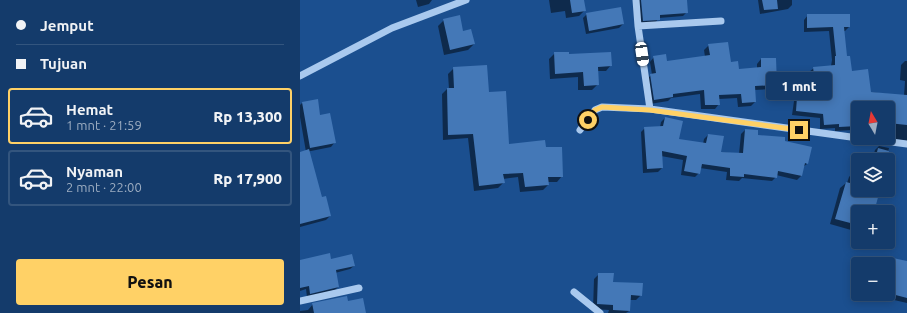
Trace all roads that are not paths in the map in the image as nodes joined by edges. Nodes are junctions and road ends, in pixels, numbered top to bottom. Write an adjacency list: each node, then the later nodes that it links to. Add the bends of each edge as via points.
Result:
1 (466, 0): 5 (street, via 392,28)
2 (636, 0): 4 (street)
3 (721, 21): 4 (street)
4 (638, 26): 6 (street)
5 (300, 76)
6 (650, 110): 7 (street, via 598,108); 8 (street)
7 (580, 130)
8 (851, 137)
9 (895, 142): 10 (street)
10 (907, 144)
11 (359, 288): 13 (street)
12 (574, 292): 14 (street)
13 (300, 301)
14 (600, 313)

